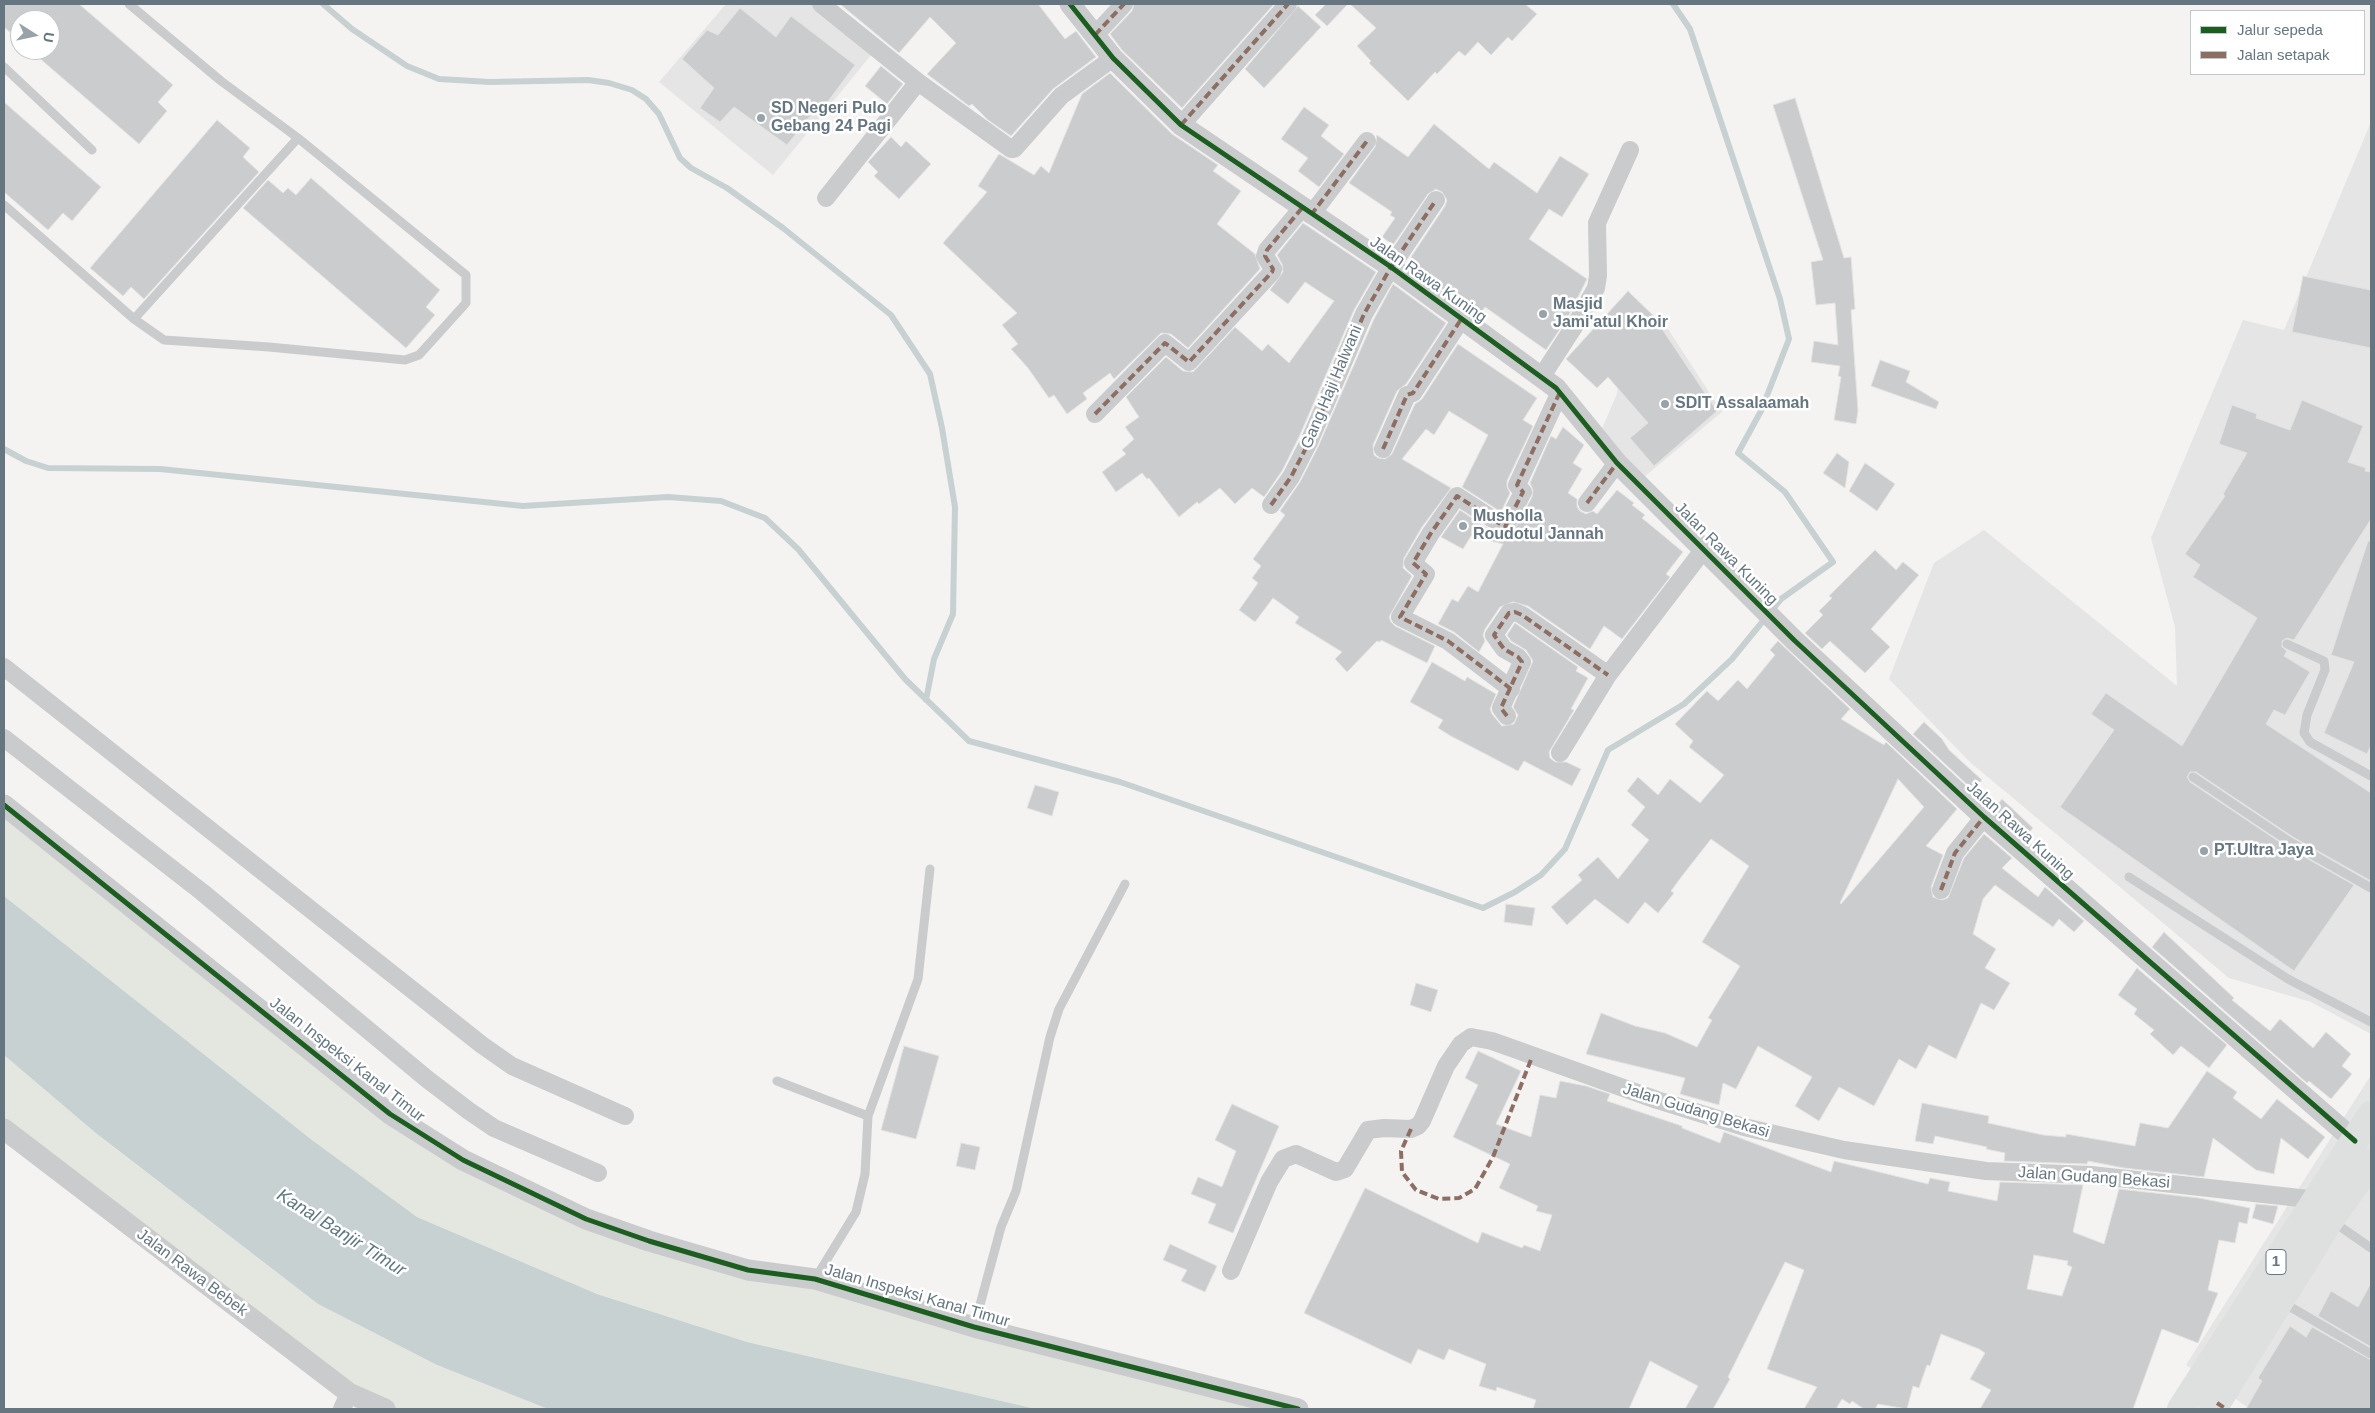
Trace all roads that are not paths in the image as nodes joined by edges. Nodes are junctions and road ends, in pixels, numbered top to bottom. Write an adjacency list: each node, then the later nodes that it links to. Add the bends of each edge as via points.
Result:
1 (129, 4): 11 (lane, via 221,81)
2 (821, 4): 9 (street)
3 (1070, 4): 6 (street, Jalan Rawa Kuning)
4 (1124, 4): 6 (street)
5 (1288, 4): 10 (street)
6 (1095, 35): 7 (street, Jalan Rawa Kuning)
7 (1113, 58): 9 (street, via 1061,96 1014,149); 10 (street, Jalan Rawa Kuning)
8 (4, 67): 13 (lane)
9 (918, 82): 15 (street)
10 (1181, 125): 18 (street, Jalan Rawa Kuning)
11 (298, 138): 21 (lane); 21 (lane, via 466,275 466,303 419,355 405,360 164,340)
12 (1367, 141): 18 (street)
13 (92, 150)
14 (1630, 150): 22 (street, via 1598,223 1596,288)
15 (826, 198)
16 (1436, 200): 19 (street, Gang Haji Halwani)
17 (4, 205): 21 (lane)
18 (1307, 212): 19 (street, Jalan Rawa Kuning); 24 (street, via 1267,250 1265,256 1273,271 1189,362 1165,344)
19 (1391, 267): 20 (street, Jalan Rawa Kuning); 28 (street, Gang Haji Halwani, via 1364,314 1297,466)
20 (1462, 318): 22 (street, Jalan Rawa Kuning); 25 (street, via 1412,393 1407,395)
21 (134, 319)
22 (1542, 376): 23 (street, Jalan Rawa Kuning)
23 (1560, 392): 26 (street, Jalan Rawa Kuning); 33 (street, via 1517,485 1523,492 1505,527 1457,496 1413,563 1426,574 1400,617 1448,641)
24 (1094, 414)
25 (1383, 449)
26 (1617, 463): 27 (street); 29 (street, Jalan Rawa Kuning)
27 (1587, 503)
28 (1271, 505)
29 (1704, 549): 32 (street); 40 (street, Jalan Rawa Kuning, via 1794,640)
30 (2287, 644): 37 (lane, via 2324,661 2326,670 2304,733 2310,742)
31 (4, 667): 49 (street, via 482,1045 512,1066)
32 (1608, 675): 33 (street, via 1514,612 1504,619 1494,635 1504,649 1522,662); 36 (street)
33 (1511, 689): 34 (street, via 1501,708)
34 (1506, 716)
35 (4, 738): 53 (street, via 202,892 469,1111 494,1128)
36 (1560, 753)
37 (2371, 776)
38 (2193, 777): 44 (lane, via 2290,842)
39 (4, 805): 57 (street, Jalan Inspeksi Kanal Timur, via 390,1114 463,1160 586,1219 643,1239 748,1270)
40 (1984, 817): 45 (street, via 1955,853); 52 (street, Jalan Rawa Kuning)
41 (930, 869): 50 (lane, via 918,979)
42 (2129, 877): 46 (lane, via 2288,979)
43 (1125, 884): 59 (lane, via 1059,1009 1016,1192 1001,1227)
44 (2371, 888)
45 (1941, 890)
46 (2371, 1022)
47 (777, 1081): 50 (lane)
48 (2371, 1115): 52 (highway, 1)
49 (625, 1116)
50 (868, 1116): 57 (lane, via 864,1174 856,1212)
51 (4, 1129): 61 (street, Jalan Rawa Bebek)
52 (2363, 1151): 54 (highway, 1)
53 (598, 1173)
54 (2324, 1210): 55 (lane); 56 (street, Jalan Gudang Bekasi, via 2091,1175 1986,1171 1782,1138 1657,1100 1492,1041 1471,1038 1461,1044 1446,1066 1418,1126 1368,1130 1345,1169 1336,1172 1296,1154 1283,1159 1269,1182); 58 (highway, 1); 65 (highway, 1, via 2294,1232)
55 (2371, 1248)
56 (1231, 1271)
57 (815, 1279): 59 (street, Jalan Inspeksi Kanal Timur)
58 (2282, 1302): 60 (lane); 62 (highway, 1)
59 (974, 1327): 64 (street, Jalan Inspeksi Kanal Timur)
60 (2371, 1354)
61 (345, 1401): 63 (street, Jalan Rawa Bebek)
62 (2218, 1407)
63 (385, 1409)
64 (1298, 1409)
65 (2180, 1409)

